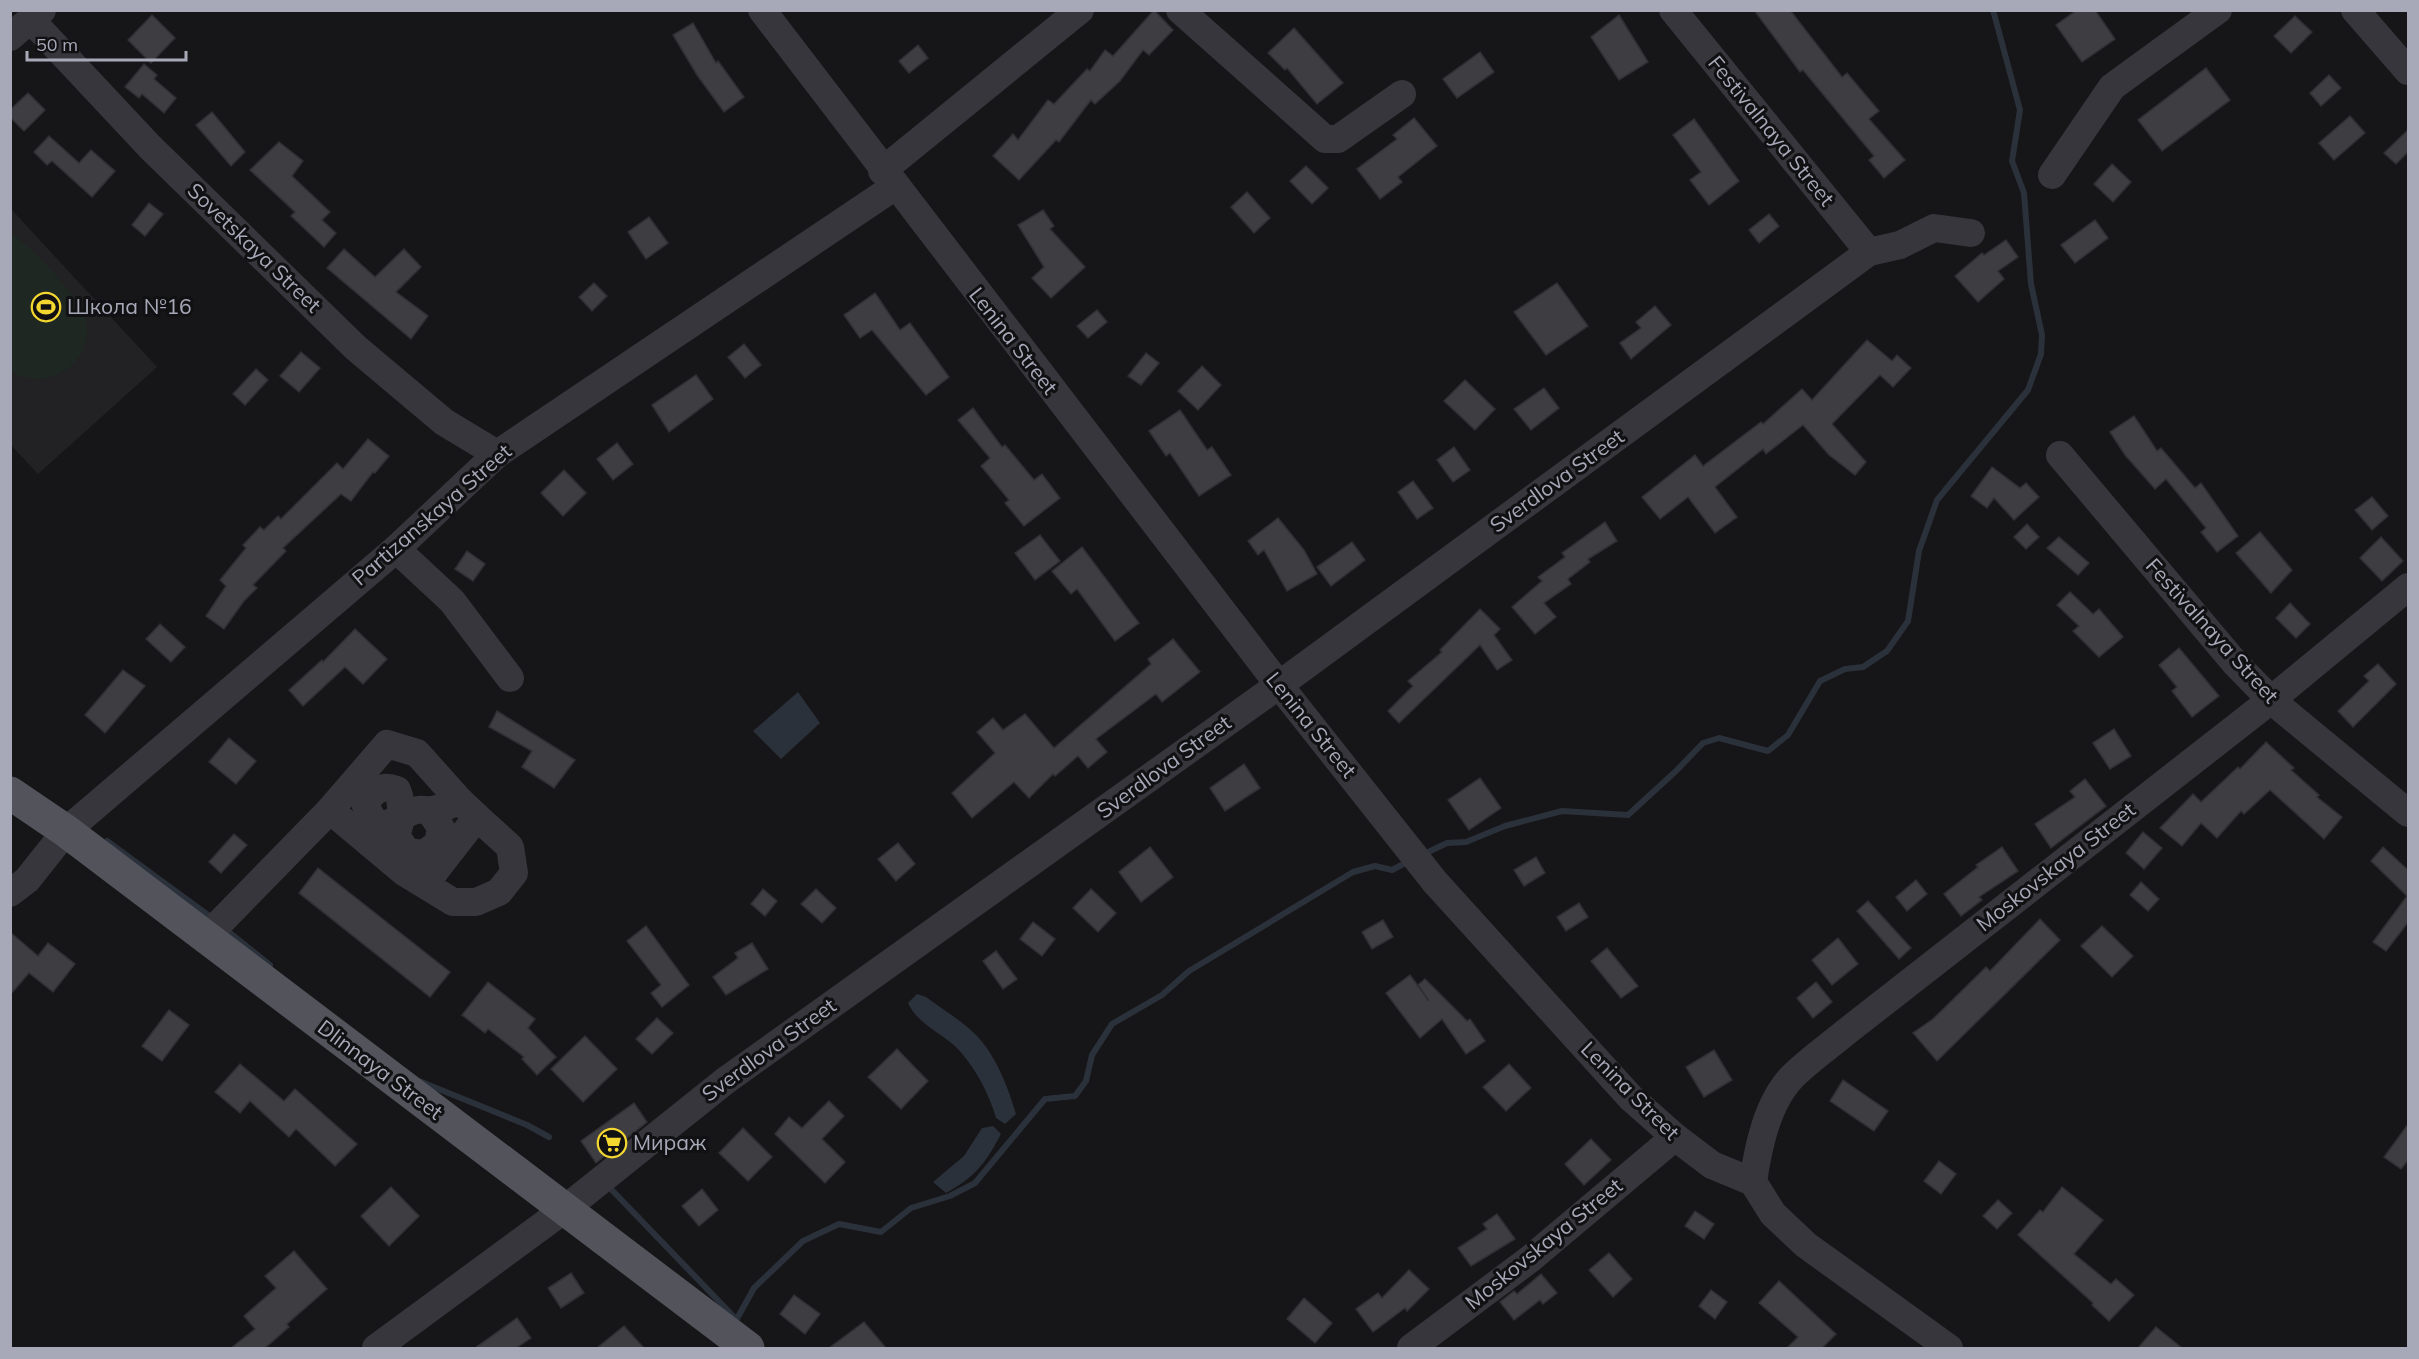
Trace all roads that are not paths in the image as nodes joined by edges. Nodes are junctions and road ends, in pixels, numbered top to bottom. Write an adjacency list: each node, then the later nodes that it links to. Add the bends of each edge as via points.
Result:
1 (762, 10): 11 (street, Lenina Street)
2 (1080, 10): 11 (street, Partizanskaya Street)
3 (1180, 10): 9 (street, via 1325,139 1338,139)
4 (1673, 10): 13 (street, Festivalnaya Street)
5 (2218, 10): 10 (street, via 2112,87)
6 (2355, 10): 8 (street)
7 (28, 22): 14 (street, Sovetskaya Street, via 356,348 444,422)
8 (2409, 71)
9 (1401, 94)
10 (2052, 175)
11 (888, 179): 14 (street, Partizanskaya Street); 19 (street, Lenina Street)
12 (1971, 233): 13 (street, Sverdlova Street, via 1934,228 1900,245)
13 (1869, 252): 19 (street, Sverdlova Street)
14 (497, 454): 16 (street, Partizanskaya Street)
15 (2060, 455): 20 (street, Festivalnaya Street, via 2235,663)
16 (396, 549): 18 (street, via 452,601); 26 (street, Partizanskaya Street)
17 (2409, 586): 20 (street, Moskovskaya Street)
18 (510, 678)
19 (1279, 685): 30 (street, Lenina Street, via 1435,882 1631,1098); 32 (street, Sverdlova Street, via 725,1081)
20 (2271, 700): 25 (street, Festivalnaya Street); 31 (street, Moskovskaya Street, via 1791,1078 1776,1103 1758,1149)
21 (10, 793): 26 (main road, Dlinnaya Street)
22 (469, 809): 23 (street, via 417,753 387,744); 24 (street); 27 (street); 27 (street, via 510,847 514,873 499,892 476,902 453,902)
23 (330, 810): 27 (street, via 404,872); 29 (street)
24 (430, 811): 24 (street, via 441,828 438,844 424,854 407,852 396,837 402,819 416,810)
25 (2409, 813)
26 (66, 831): 28 (street, Partizanskaya Street, via 27,880); 29 (main road, Dlinnaya Street)
27 (425, 884)
28 (10, 893)
29 (205, 938): 32 (main road, Dlinnaya Street)
30 (1675, 1137): 31 (street, Lenina Street, via 1712,1165); 35 (street, Moskovskaya Street, via 1530,1259)
31 (1753, 1182): 36 (street, via 1773,1214 1806,1245)
32 (565, 1209): 33 (main road, Dlinnaya Street); 34 (street, Sverdlova Street)
33 (734, 1338)
34 (376, 1348)
35 (1411, 1348)
36 (1949, 1348)

